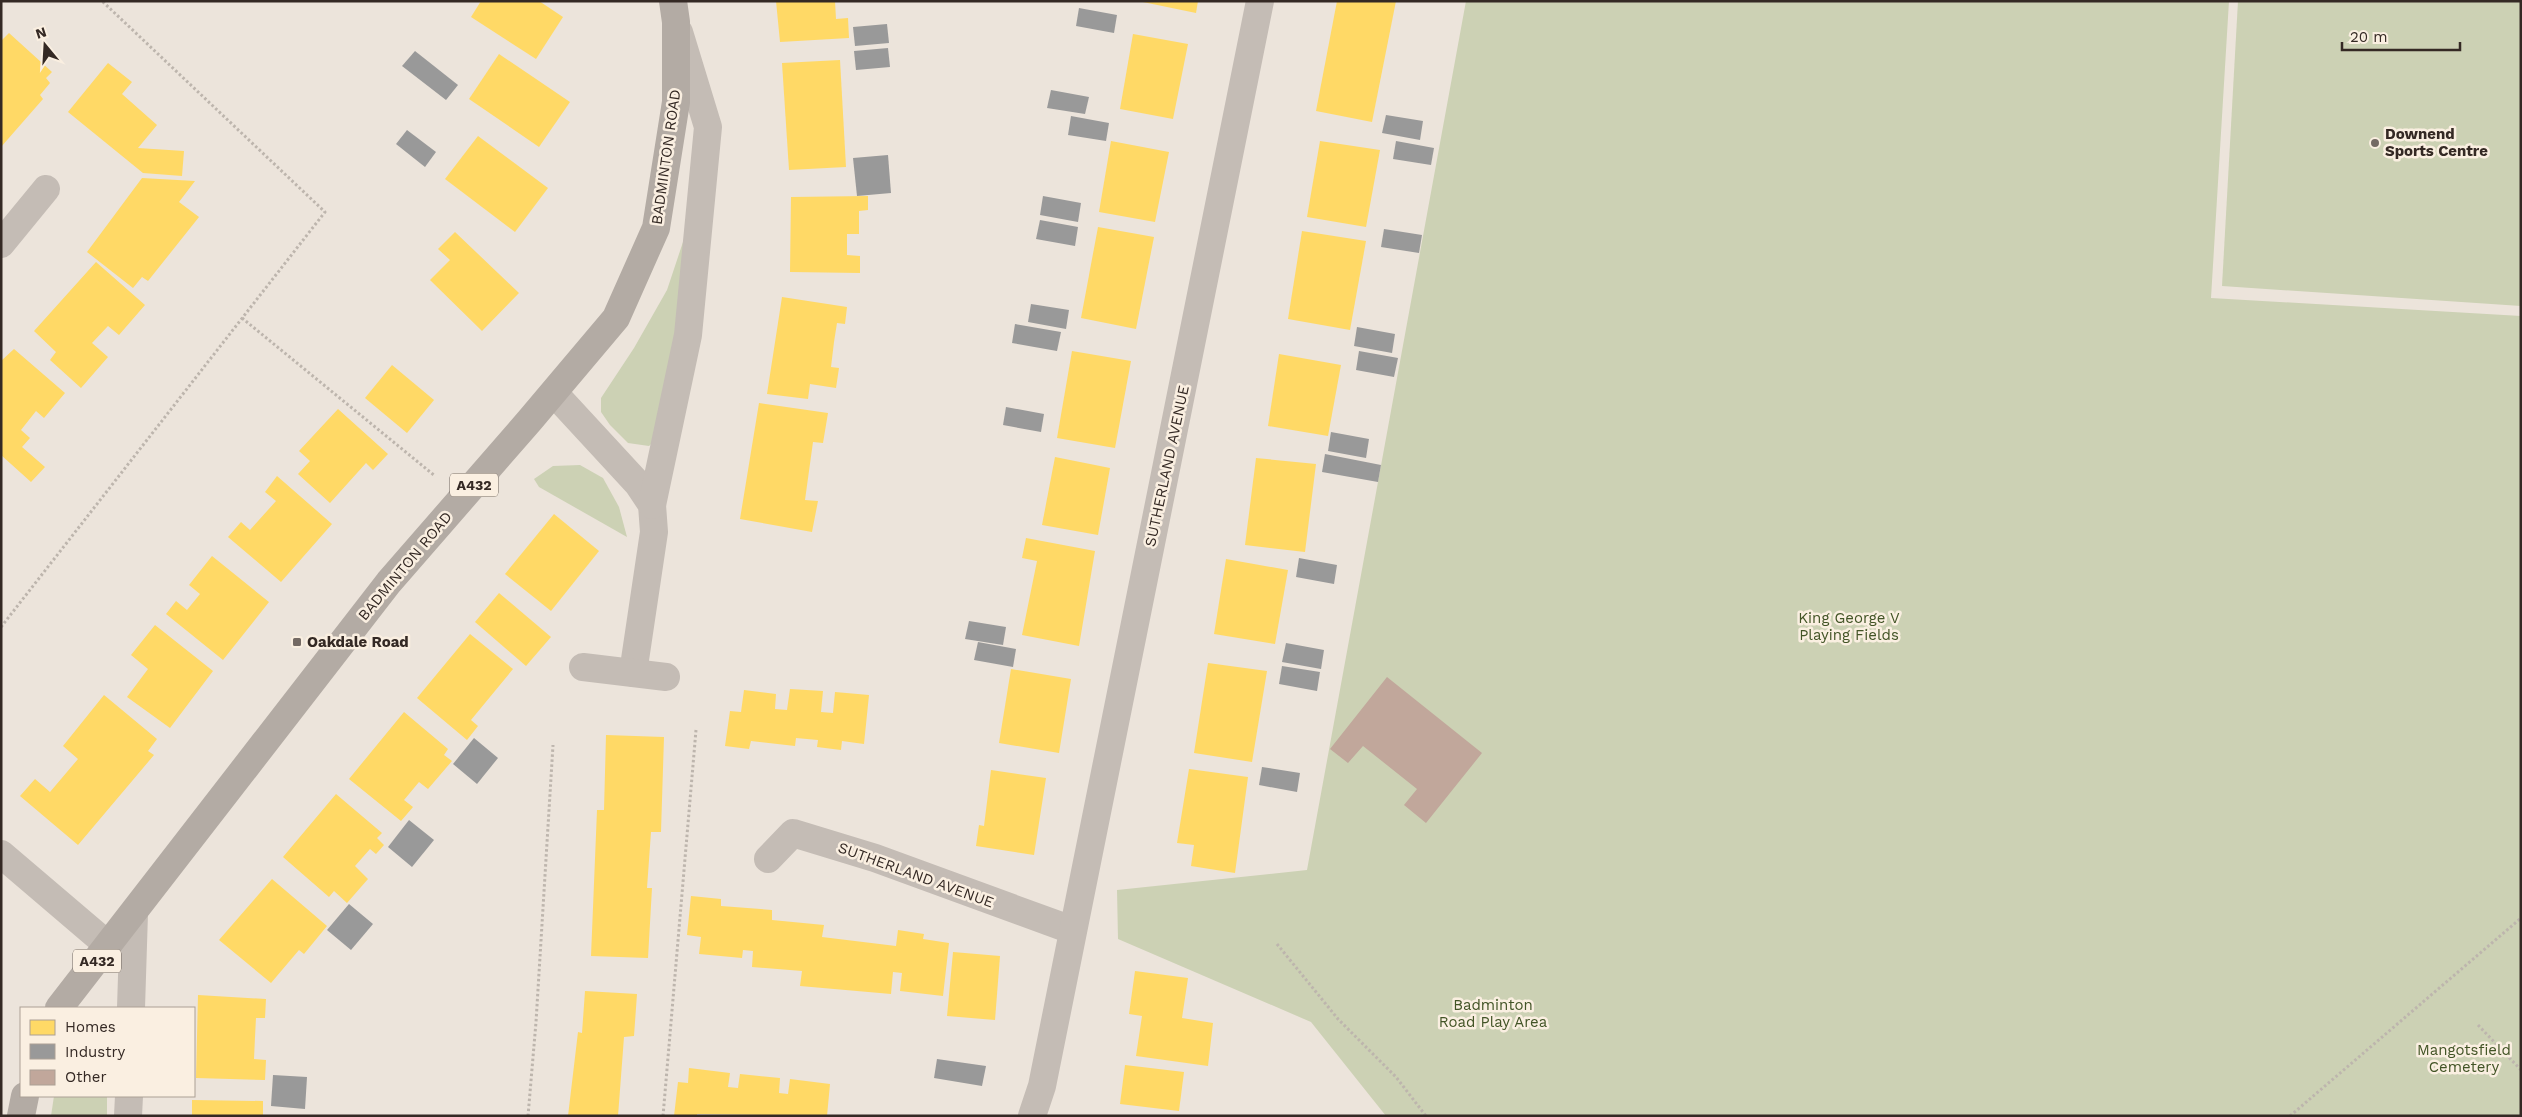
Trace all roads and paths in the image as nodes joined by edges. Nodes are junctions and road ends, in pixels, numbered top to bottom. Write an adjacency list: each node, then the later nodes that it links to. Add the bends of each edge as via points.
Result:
1 (102, 1): 6 (path, via 325,212)
2 (1260, 1): 20 (street, SUTHERLAND AVENUE)
3 (675, 12): 7 (main road, BADMINTON ROAD / A432, via 676,102 656,228 616,318); 9 (street, via 708,127 688,335)
4 (46, 189): 5 (street)
5 (1, 244)
6 (242, 318): 8 (path); 10 (path)
7 (554, 393): 8 (main road, BADMINTON ROAD / A432); 9 (street, via 638,484)
8 (463, 498): 18 (main road, BADMINTON ROAD / A432, via 389,582)
9 (652, 504): 12 (street, via 654,532)
10 (1, 627)
11 (584, 667): 12 (street)
12 (633, 673): 13 (street)
13 (666, 677)
14 (696, 730): 32 (path)
15 (553, 745): 31 (path)
16 (1, 854): 22 (street)
17 (768, 859): 20 (street, SUTHERLAND AVENUE, via 792,833 875,858)
18 (134, 912): 22 (main road, BADMINTON ROAD / A432); 24 (street)
19 (2521, 918): 35 (path)
20 (1072, 930): 33 (street, SUTHERLAND AVENUE, via 1042,1086)
21 (1277, 944): 34 (path, via 1338,1019 1396,1077)
22 (109, 946): 23 (main road, BADMINTON ROAD / A432)
23 (60, 1007)
24 (131, 1007)
25 (2478, 1025): 26 (path)
26 (2521, 1070)
27 (25, 1097): 29 (main road)
28 (129, 1097): 30 (street)
29 (21, 1116)
30 (128, 1116)
31 (528, 1116)
32 (662, 1116)
33 (1032, 1116)
34 (1426, 1116)
35 (2290, 1116)

